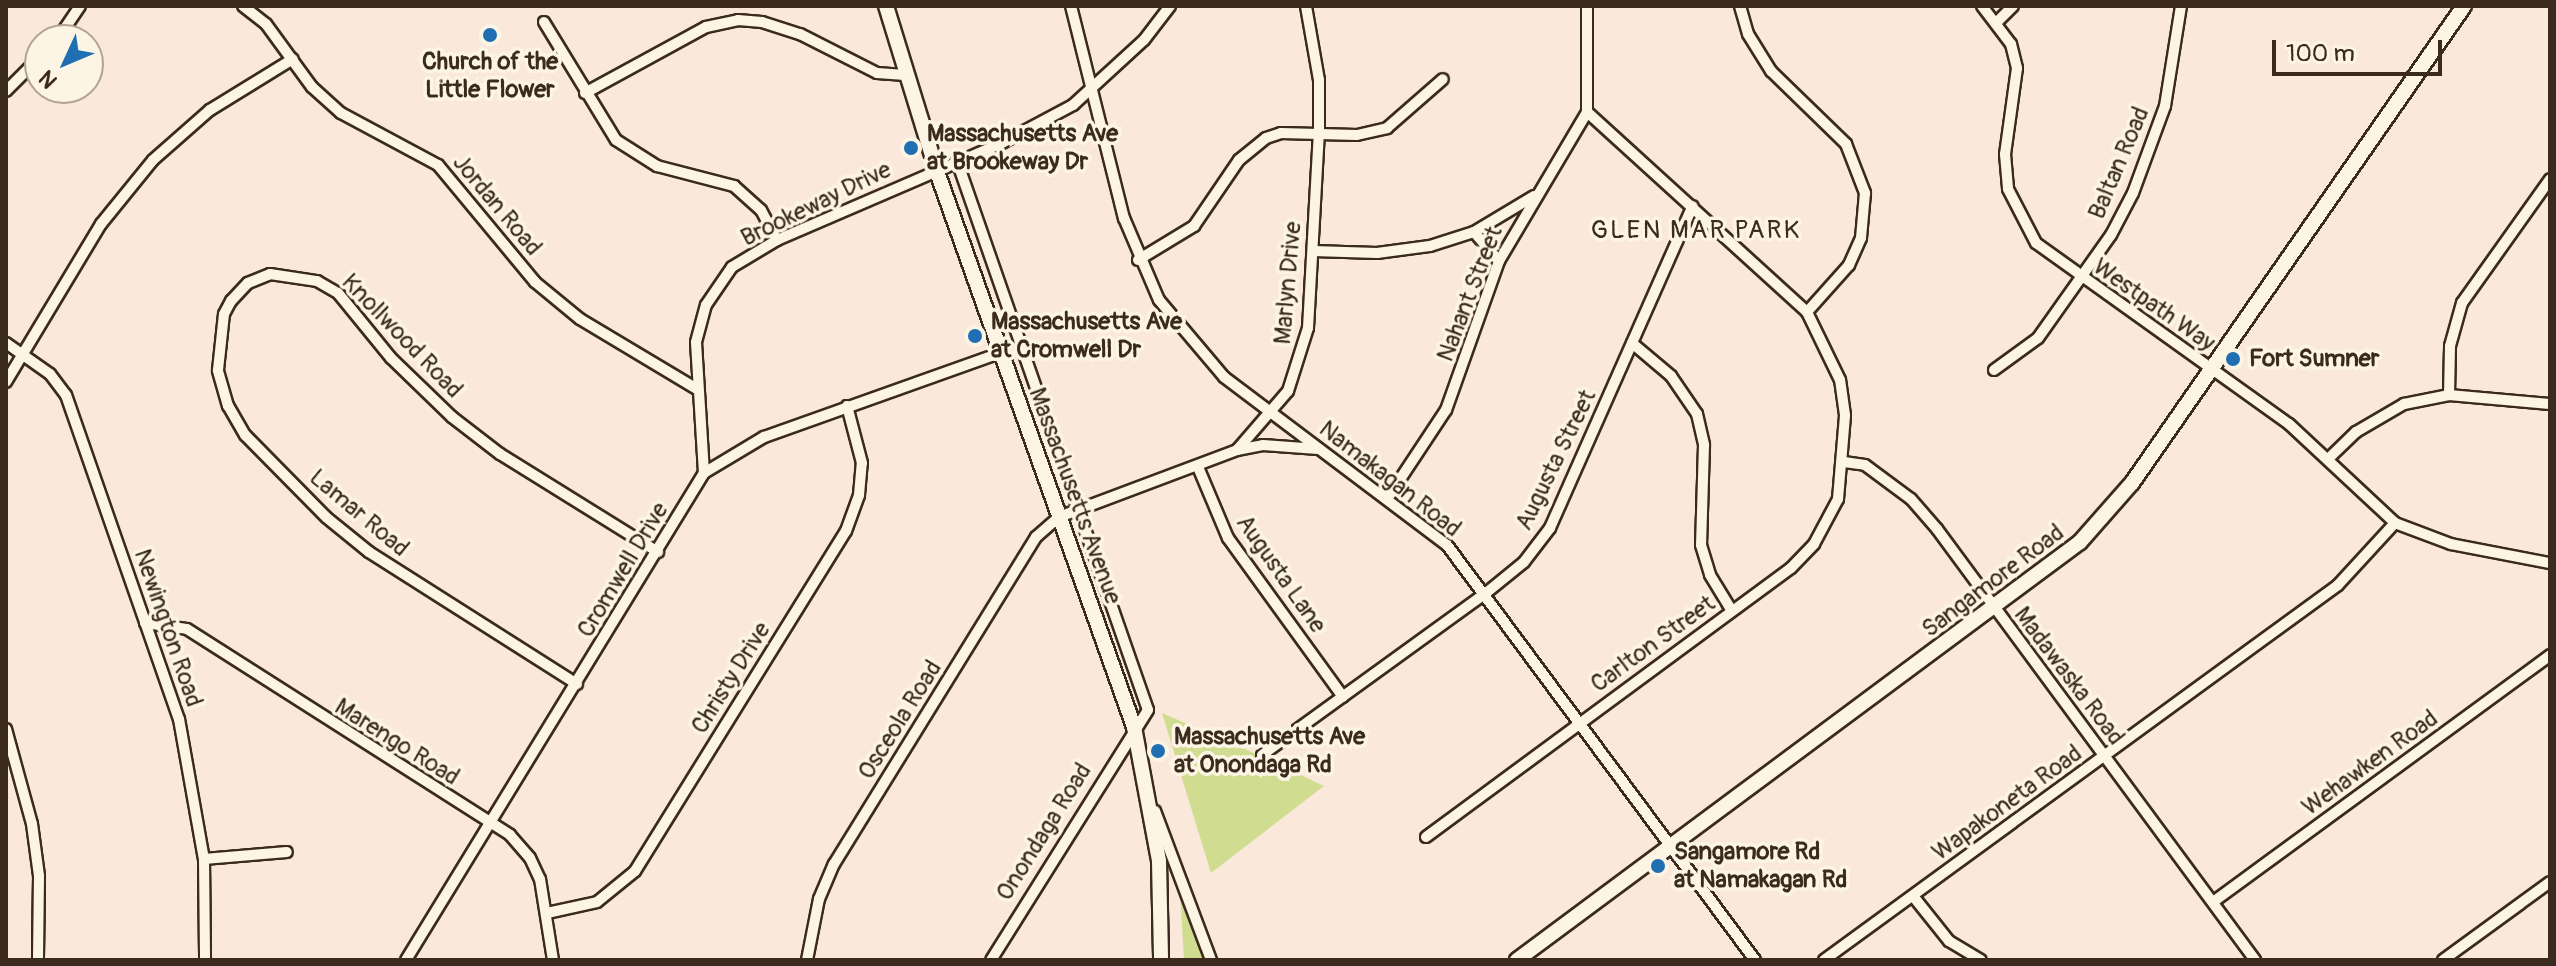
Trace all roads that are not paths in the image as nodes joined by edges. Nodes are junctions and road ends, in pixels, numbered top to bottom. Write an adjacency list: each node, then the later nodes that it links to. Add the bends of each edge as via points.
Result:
1 (80, 6): 15 (street)
2 (243, 6): 16 (street, Jordan Road, via 266,24)
3 (886, 6): 18 (street, Massachusetts Avenue)
4 (1071, 6): 21 (street, Namakagan Road)
5 (1170, 6): 21 (street, Brookeway Drive)
6 (1306, 6): 24 (street, Marlyn Drive, via 1319,80)
7 (1587, 6): 23 (street)
8 (1740, 6): 37 (street, via 1748,34 1771,71 1846,144 1865,193 1861,238 1849,265)
9 (1982, 6): 13 (street, Westpath Way)
10 (2013, 6): 13 (street)
11 (2181, 6): 35 (street, Baltan Road, via 2165,106 2151,149 2111,235)
12 (2464, 6): 42 (street, Sangamore Road)
13 (1998, 21): 35 (street, Westpath Way, via 2017,68 2005,154 2008,189 2036,243)
14 (544, 22): 22 (street)
15 (68, 24)
16 (293, 59): 41 (street, via 210,110 153,160 101,224); 45 (street, Jordan Road, via 312,87 341,113 438,165 525,271 580,319)
17 (24, 73): 20 (street)
18 (905, 75): 22 (street, via 877,73 800,34 738,20 706,27); 26 (street, Massachusetts Avenue)
19 (1443, 79): 24 (street, via 1387,128 1357,135)
20 (6, 91)
21 (1092, 92): 25 (street, Brookeway Drive, via 1032,129); 33 (street, Namakagan Road)
22 (585, 93): 31 (street, via 603,125 637,156 734,186 761,210)
23 (1587, 112): 28 (street, Nahant Street); 29 (street)
24 (1319, 134): 32 (street, Marlyn Drive); 33 (street, via 1281,133 1247,150 1194,226)
25 (957, 161): 26 (street, Brookeway Drive); 57 (street, Massachusetts Avenue)
26 (936, 169): 31 (street, Brookeway Drive); 40 (street, Massachusetts Avenue)
27 (2550, 179): 46 (street, via 2462,303 2450,346)
28 (1534, 196): 30 (street); 34 (street, Nahant Street)
29 (1693, 206): 37 (street); 39 (street, Augusta Street)
30 (1474, 232): 32 (street, via 1405,251); 34 (street)
31 (777, 240): 45 (street, Brookeway Drive, via 732,267 706,305 696,342)
32 (1313, 251): 49 (street, Marlyn Drive, via 1304,351 1288,391)
33 (1138, 260): 49 (street, Namakagan Road, via 1191,344)
34 (1499, 261): 56 (street, Nahant Street, via 1446,410)
35 (2081, 279): 42 (street, Westpath Way); 43 (street, Baltan Road, via 2038,338)
36 (231, 301): 60 (street, Knollwood Road, via 248,283 270,274 293,274 328,287 452,417 500,454); 67 (street, Lamar Road, via 224,314 218,370 228,406 245,435 326,517 369,552)
37 (1807, 312): 53 (street, via 1840,380)
38 (6, 343): 41 (street, Newington Road)
39 (1632, 343): 62 (street, Augusta Street, via 1550,528 1524,562); 64 (street, via 1671,376 1697,414 1704,445 1701,545 1710,575)
40 (1000, 353): 48 (street, Cromwell Drive); 58 (street, Massachusetts Avenue)
41 (24, 354): 44 (street); 65 (street, Newington Road, via 66,395)
42 (2211, 369): 52 (street, Westpath Way); 63 (street, Sangamore Road, via 2102,520)
43 (1994, 370)
44 (6, 382)
45 (697, 389): 55 (street, Brookeway Drive)
46 (2449, 395): 47 (street); 52 (street, via 2404,404 2378,417)
47 (2550, 404)
48 (847, 406): 55 (street, Cromwell Drive, via 764,437); 83 (street, Christy Drive, via 862,463 859,495 846,531 635,871 597,902)
49 (1271, 413): 50 (street, Namakagan Road); 51 (street, Marlyn Drive)
50 (1319, 449): 51 (street, via 1263,445); 56 (street, Namakagan Road)
51 (1237, 450): 54 (street, Marlyn Drive)
52 (2328, 459): 59 (street, Westpath Way)
53 (1844, 462): 63 (street, Madawaska Road, via 1865,465 1911,499); 64 (street, Carlton Street, via 1838,499 1814,544 1791,568)
54 (1198, 467): 57 (street, Marlyn Drive); 68 (street, Augusta Lane, via 1228,538)
55 (704, 473): 60 (street, Cromwell Drive)
56 (1387, 499): 62 (street, Namakagan Road, via 1447,545)
57 (1080, 510): 58 (street, Marlyn Drive); 70 (street, Massachusetts Avenue, via 1148,710)
58 (1059, 517): 70 (street, Massachusetts Avenue); 88 (street, Osceola Road, via 1036,537 834,864 819,899)
59 (2395, 523): 61 (street, Westpath Way, via 2451,544); 73 (street, Wapakoneta Road, via 2338,585)
60 (658, 552): 67 (street, Cromwell Drive)
61 (2550, 563)
62 (1486, 593): 68 (street, Augusta Street); 69 (street, Namakagan Road)
63 (1995, 609): 73 (street, Madawaska Road); 77 (street, Sangamore Road)
64 (1732, 611): 69 (street, Carlton Street)
65 (145, 623): 75 (street, Marengo Road, via 187,629); 79 (street, Newington Road, via 179,719)
66 (2550, 655): 82 (street, Wehawken Road)
67 (577, 684): 75 (street, Cromwell Drive)
68 (1343, 697): 72 (street, Augusta Street)
69 (1581, 722): 76 (street, Carlton Street); 77 (street, Namakagan Road)
70 (1134, 727): 74 (street, Massachusetts Avenue); 89 (street, Onondaga Road)
71 (6, 729): 84 (street, via 32,824 39,876)
72 (1262, 755)
73 (2104, 756): 81 (street, Wapakoneta Road); 82 (street, Madawaska Road)
74 (1150, 798): 90 (street, Massachusetts Avenue, via 1159,861); 91 (street)
75 (491, 824): 83 (street, Marengo Road, via 530,858); 86 (street, Cromwell Drive)
76 (1426, 837)
77 (1671, 846): 92 (street, Sangamore Road); 93 (street, Namakagan Road)
78 (287, 852): 79 (street)
79 (204, 859): 85 (street, Newington Road)
80 (2550, 882): 97 (street)
81 (1913, 896): 94 (street, Wapakoneta Road); 95 (street, via 1949,941)
82 (2213, 902): 96 (street, Madawaska Road)
83 (547, 913): 87 (street, Marengo Road)
84 (38, 960)
85 (205, 960)
86 (406, 960)
87 (553, 960)
88 (807, 960)
89 (991, 960)
90 (1161, 960)
91 (1211, 960)
92 (1517, 960)
93 (1755, 960)
94 (1824, 960)
95 (1981, 960)
96 (2255, 960)
97 (2443, 960)

